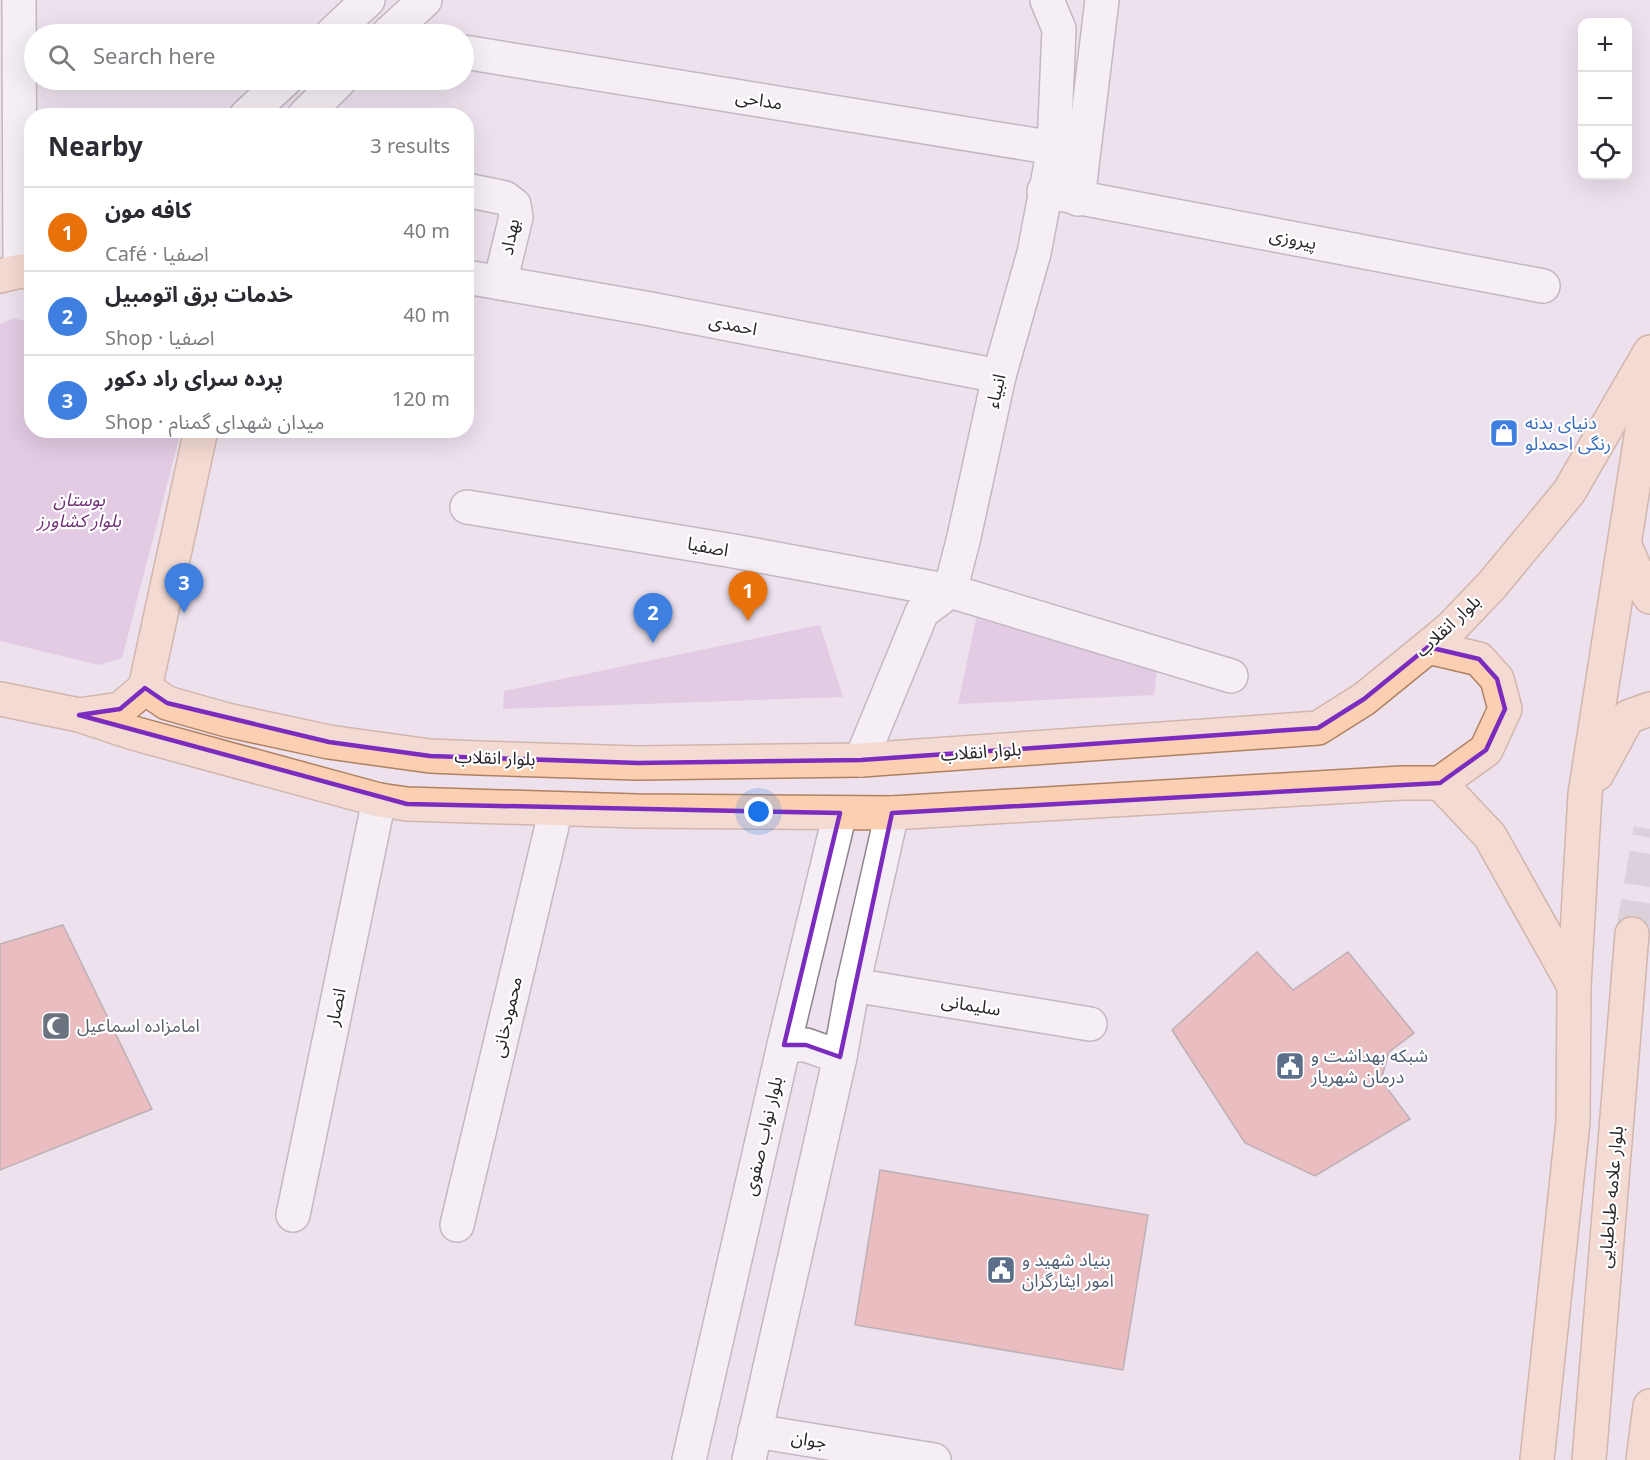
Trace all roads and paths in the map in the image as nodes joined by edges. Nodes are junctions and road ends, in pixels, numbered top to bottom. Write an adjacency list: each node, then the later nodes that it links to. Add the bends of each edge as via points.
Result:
1 (19, 0): 18 (street)
2 (368, 0): 6 (street)
3 (425, 0): 7 (street)
4 (1047, 0): 13 (street, انبیاء, via 1059,29)
5 (1102, 0): 16 (street)
6 (343, 24)
7 (399, 24)
8 (474, 54): 13 (street, مداحی)
9 (274, 90): 11 (street)
10 (330, 90): 12 (street)
11 (255, 108)
12 (312, 108)
13 (1054, 148): 14 (street, انبیاء)
14 (1044, 191): 16 (street, پیروزی); 23 (street, انبیاء, via 1034,253)
15 (474, 192): 20 (street, بهداد, via 505,198 514,205 516,217)
16 (1078, 199): 21 (street, پیروزی)
17 (0, 242): 18 (street)
18 (17, 273)
19 (474, 278): 20 (street, احمدی)
20 (500, 283): 23 (street, احمدی)
21 (1543, 286)
22 (1650, 352): 31 (main road, بلوار انقلاب, via 1569,492 1492,585)
23 (999, 376): 29 (street, انبیاء)
24 (1650, 379): 26 (main road)
25 (199, 438): 33 (main road)
26 (1641, 497): 28 (main road)
27 (467, 507): 29 (street, اصفیا)
28 (1625, 546): 30 (main road); 39 (main road)
29 (950, 591): 32 (street, اصفیا); 37 (street, via 922,612)
30 (1650, 597)
31 (1428, 646): 37 (main road, بلوار انقلاب, via 1364,699 1318,728); 38 (main road, via 1479,659 1497,679 1505,710 1486,750)
32 (1231, 676)
33 (145, 688): 36 (main road, via 120,709); 37 (main road, بلوار انقلاب, via 167,703 227,720 329,742 430,756 638,764)
34 (0, 699): 36 (main road)
35 (1650, 709): 39 (main road, via 1628,717)
36 (79, 716): 40 (main road)
37 (861, 760)
38 (1440, 783): 43 (main road); 46 (main road, via 1490,836)
39 (1585, 794): 46 (main road)
40 (379, 800): 41 (main road); 50 (street, انصار)
41 (556, 809): 42 (main road); 51 (street, محمودخانی)
42 (840, 813): 43 (main road); 48 (street, بلوار نواب صفوی)
43 (892, 813): 45 (street)
44 (1632, 934): 57 (main road, بلوار علامه طباطبایی)
45 (853, 985): 47 (street, سلیمانی); 49 (street)
46 (1574, 986): 56 (main road, via 1573,1122)
47 (1090, 1024)
48 (784, 1045): 49 (street, via 806,1045); 54 (street, بلوار نواب صفوی)
49 (840, 1057): 53 (street)
50 (292, 1215)
51 (457, 1225)
52 (1650, 1406): 58 (main road)
53 (752, 1445): 55 (street, جوان)
54 (688, 1460)
55 (934, 1460)
56 (1537, 1460)
57 (1589, 1460)
58 (1643, 1460)

